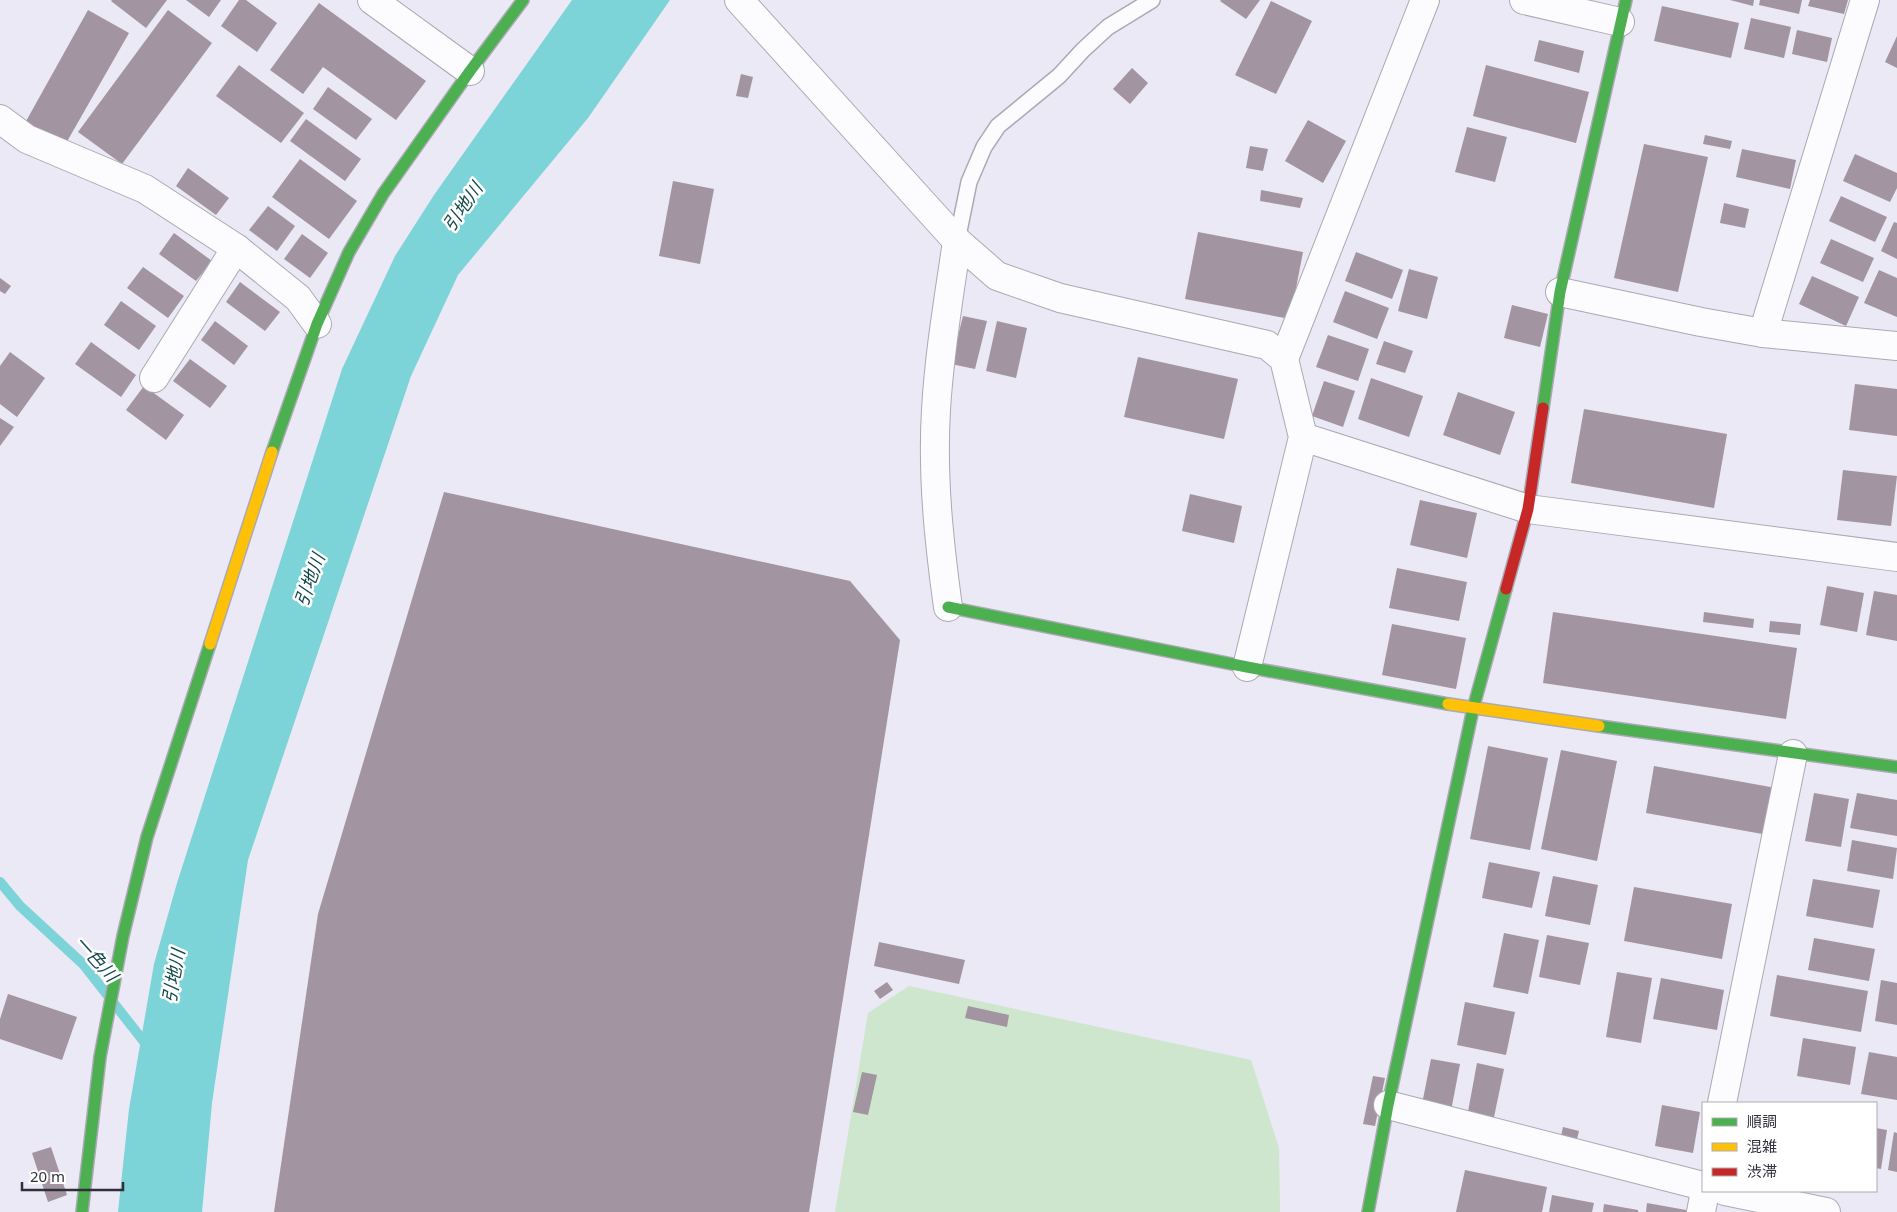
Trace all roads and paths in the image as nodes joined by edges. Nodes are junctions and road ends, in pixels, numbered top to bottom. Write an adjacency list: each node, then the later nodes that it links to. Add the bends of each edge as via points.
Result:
1 (372, 0): 9 (street)
2 (523, 0): 9 (street)
3 (740, 0): 11 (street)
4 (1152, 0): 11 (lane, via 1108,27 1059,76 998,126 984,147 969,182)
5 (1425, 0): 17 (street)
6 (1524, 0): 8 (street)
7 (1864, 0): 15 (street)
8 (1623, 11): 13 (street)
9 (470, 71): 14 (street, via 383,194 349,252)
10 (0, 119): 12 (street, via 27,139 145,189)
11 (956, 241): 17 (street, via 997,276 1060,298 1267,345); 22 (street, via 936,411 940,548)
12 (236, 248): 14 (street, via 298,298); 18 (street)
13 (1560, 292): 15 (street); 20 (street)
14 (317, 324): 32 (street, via 147,838 123,936 100,1057)
15 (1763, 332): 16 (street)
16 (1897, 346)
17 (1284, 359): 19 (street)
18 (154, 378)
19 (1302, 437): 20 (street); 23 (street)
20 (1528, 509): 21 (street); 24 (street)
21 (1897, 556)
22 (948, 607): 23 (street)
23 (1247, 666): 24 (street)
24 (1473, 709): 25 (street); 28 (street)
25 (1793, 754): 26 (street); 27 (street)
26 (1897, 767)
27 (1722, 1102)
28 (1388, 1105): 29 (street); 33 (street)
29 (1702, 1186)
30 (1705, 1192): 34 (street)
31 (1730, 1192): 35 (street)
32 (82, 1212)
33 (1368, 1212)
34 (1701, 1212)
35 (1826, 1212)

